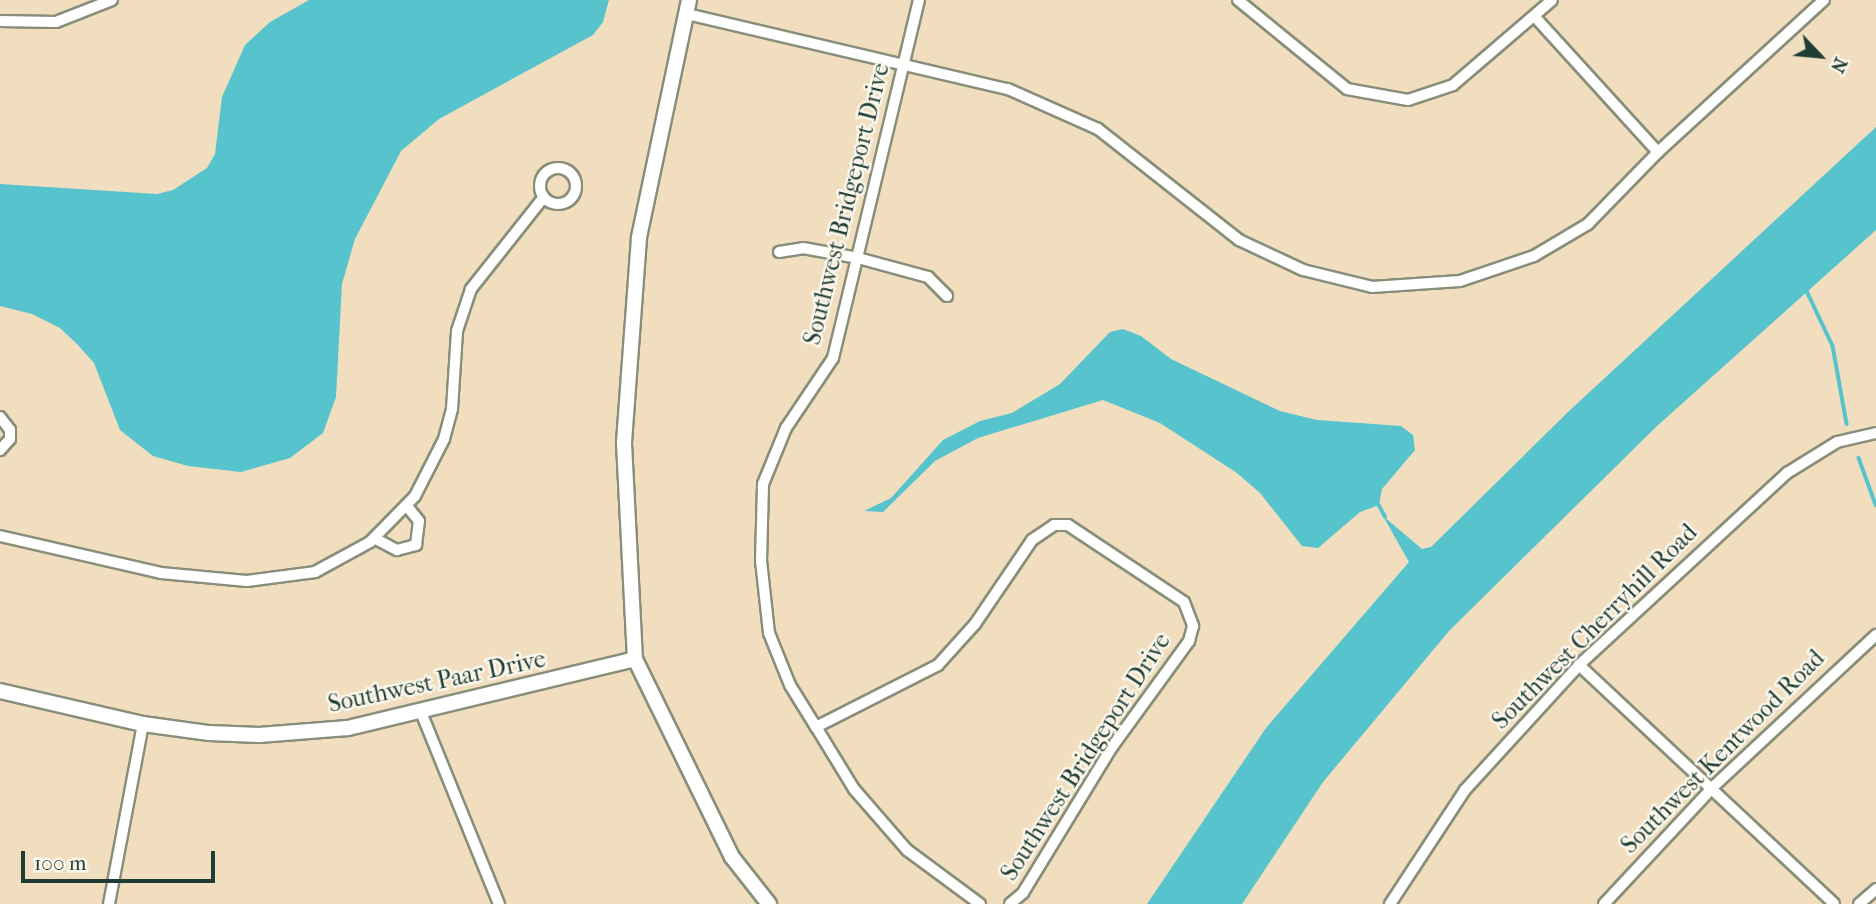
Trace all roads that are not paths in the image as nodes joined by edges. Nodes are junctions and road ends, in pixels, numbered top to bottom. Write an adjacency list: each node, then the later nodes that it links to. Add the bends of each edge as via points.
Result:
1 (112, 0): 8 (street, via 56,22)
2 (919, 0): 9 (street, Southwest Bridgeport Drive)
3 (1238, 0): 7 (street, via 1347,89 1408,100 1453,85)
4 (1552, 0): 7 (street)
5 (1824, 0): 10 (street)
6 (688, 7): 9 (street); 22 (street, via 639,238 625,443)
7 (1535, 17): 10 (street)
8 (0, 21)
9 (903, 65): 10 (street, via 1008,89 1098,129 1239,240 1303,270 1372,287 1460,281 1534,256 1588,224); 13 (street, Southwest Bridgeport Drive)
10 (1658, 152)
11 (543, 198): 18 (street, via 471,289 457,331 452,409 444,439)
12 (779, 252): 13 (street, via 803,248)
13 (858, 258): 14 (street, via 928,277); 27 (street, Southwest Bridgeport Drive, via 833,358 786,428 763,484 761,561 769,633 790,685)
14 (947, 296)
15 (0, 417): 17 (street, via 10,430 10,439)
16 (1876, 433): 23 (street, Southwest Cherryhill Road, via 1837,442 1787,473)
17 (0, 450)
18 (407, 506): 20 (street); 20 (street, via 419,521 416,545 397,550)
19 (0, 536): 20 (street, via 162,573 247,581 315,572)
20 (374, 538)
21 (1876, 635): 28 (street, Southwest Kentwood Road)
22 (635, 659): 25 (street, Southwest Paar Drive); 32 (street, via 732,857)
23 (1579, 665): 28 (street); 35 (street, Southwest Cherryhill Road, via 1465,790)
24 (0, 691): 26 (street, Southwest Paar Drive)
25 (421, 712): 26 (street, Southwest Paar Drive, via 348,729 259,734); 31 (street)
26 (143, 724): 30 (street)
27 (816, 727): 33 (street, Southwest Bridgeport Drive, via 832,759 885,827 936,875); 34 (street, Southwest Bridgeport Drive, via 938,665 962,641 1032,540 1054,525 1076,529 1184,602 1193,618 1189,640 1104,758 1023,893)
28 (1713, 787): 36 (street, Southwest Kentwood Road); 37 (street)
29 (1876, 889): 38 (street)
30 (108, 904)
31 (499, 904)
32 (769, 904)
33 (980, 904)
34 (1010, 904)
35 (1390, 904)
36 (1604, 904)
37 (1834, 904)
38 (1859, 904)

